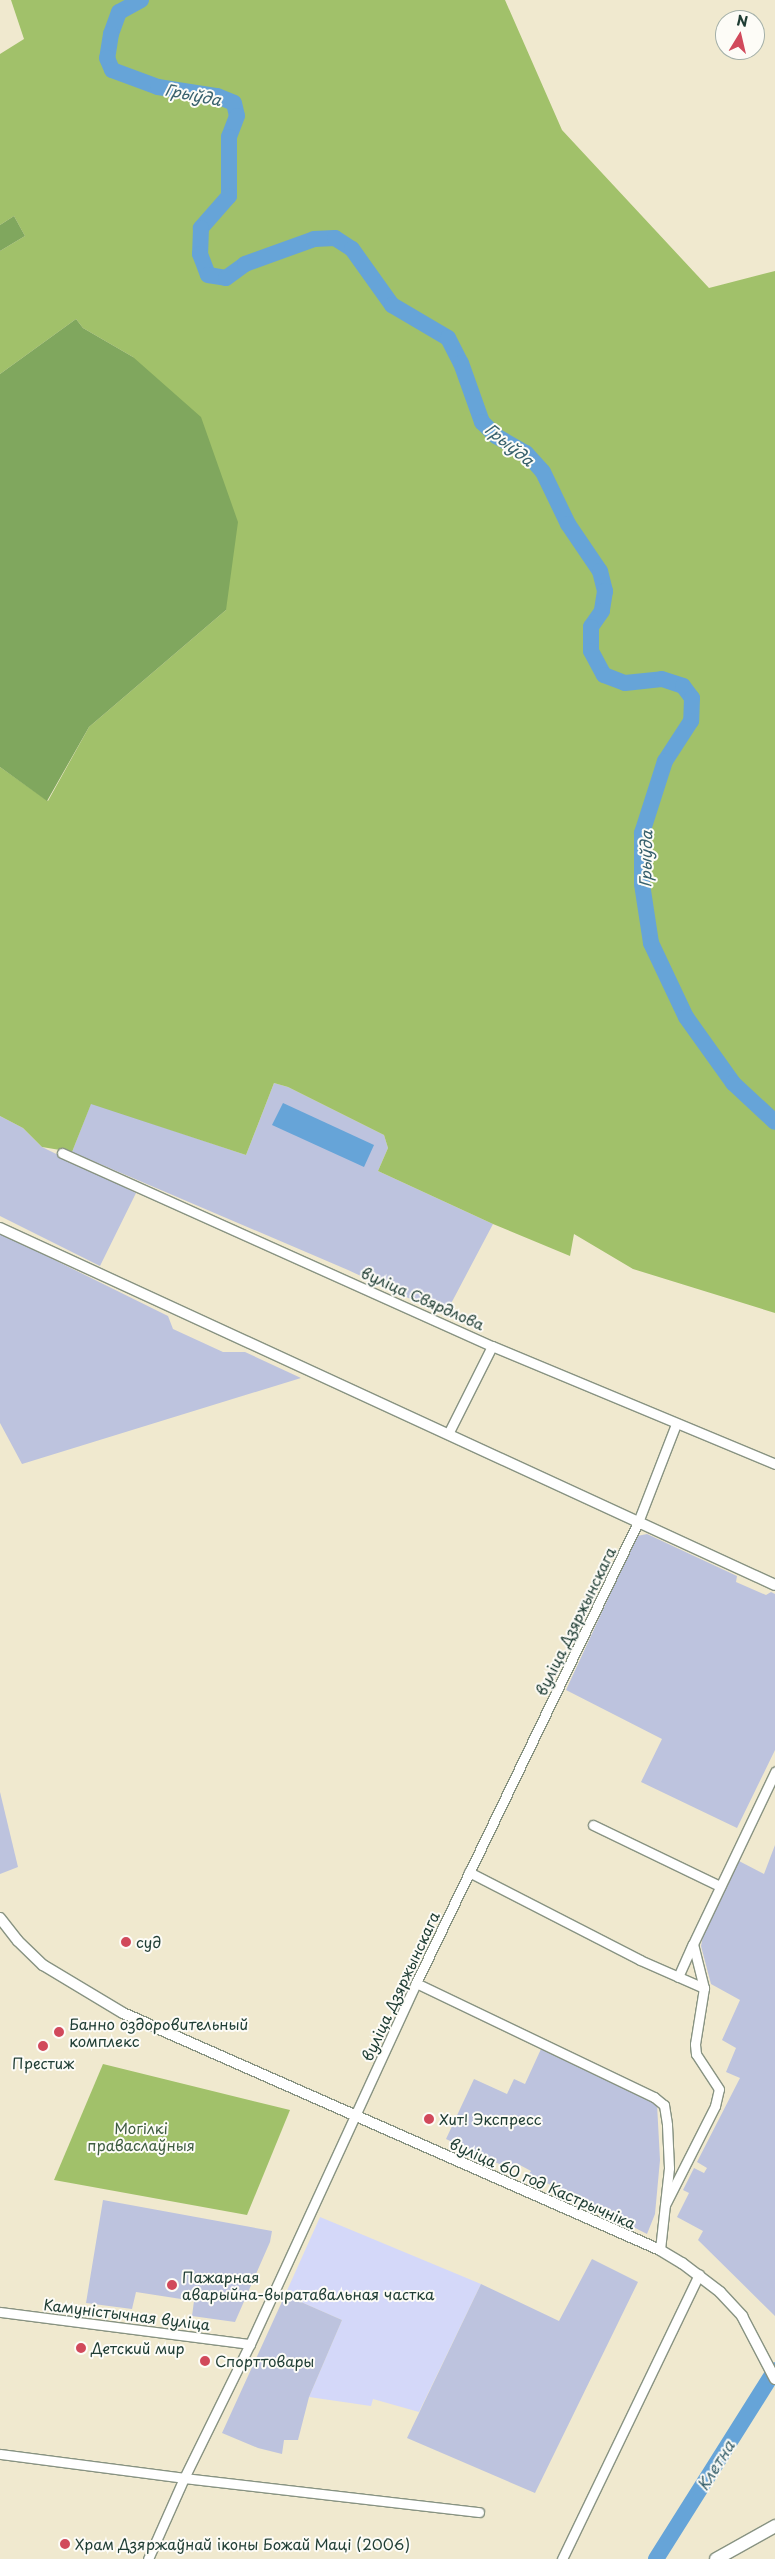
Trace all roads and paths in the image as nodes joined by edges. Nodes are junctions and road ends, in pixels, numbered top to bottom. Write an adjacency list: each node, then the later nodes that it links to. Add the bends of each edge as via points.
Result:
1 (62, 1153): 3 (street, вуліца Свярдлова)
2 (0, 1228): 5 (street)
3 (492, 1346): 4 (street, вуліца Свярдлова); 5 (street)
4 (676, 1424): 6 (street, вуліца Свярдлова); 7 (street, вуліца Дзяржынскага)
5 (448, 1434): 7 (street)
6 (775, 1464)
7 (638, 1522): 8 (street); 11 (street, вуліца Дзяржынскага)
8 (775, 1585)
9 (775, 1772): 12 (street)
10 (593, 1825): 12 (street)
11 (469, 1872): 15 (street); 16 (street, вуліца Дзяржынскага)
12 (720, 1886): 14 (street)
13 (0, 1918): 18 (street, вуліца 60 год Кастрычніка, via 18,1942 43,1965 123,2013)
14 (694, 1944): 15 (street); 17 (street)
15 (678, 1977): 17 (street)
16 (416, 1983): 18 (street, вуліца Дзяржынскага); 19 (street, via 654,2097 664,2105 669,2168)
17 (704, 1988): 19 (street, via 696,2054 719,2089 715,2106)
18 (353, 2116): 20 (street, вуліца 60 год Кастрычніка); 23 (street, вуліца Дзяржынскага)
19 (665, 2205): 20 (street)
20 (660, 2250): 21 (street, вуліца 60 год Кастрычніка)
21 (699, 2274): 24 (street, вуліца 60 год Кастрычніка, via 742,2316); 30 (street)
22 (0, 2312): 23 (street, Камуністычная вуліца)
23 (250, 2344): 26 (street, вуліца Дзяржынскага)
24 (775, 2379)
25 (0, 2454): 26 (street)
26 (184, 2478): 27 (street); 29 (street, вуліца Дзяржынскага)
27 (479, 2512)
28 (775, 2526): 31 (main road)
29 (148, 2559)
30 (562, 2559)
31 (716, 2559)

